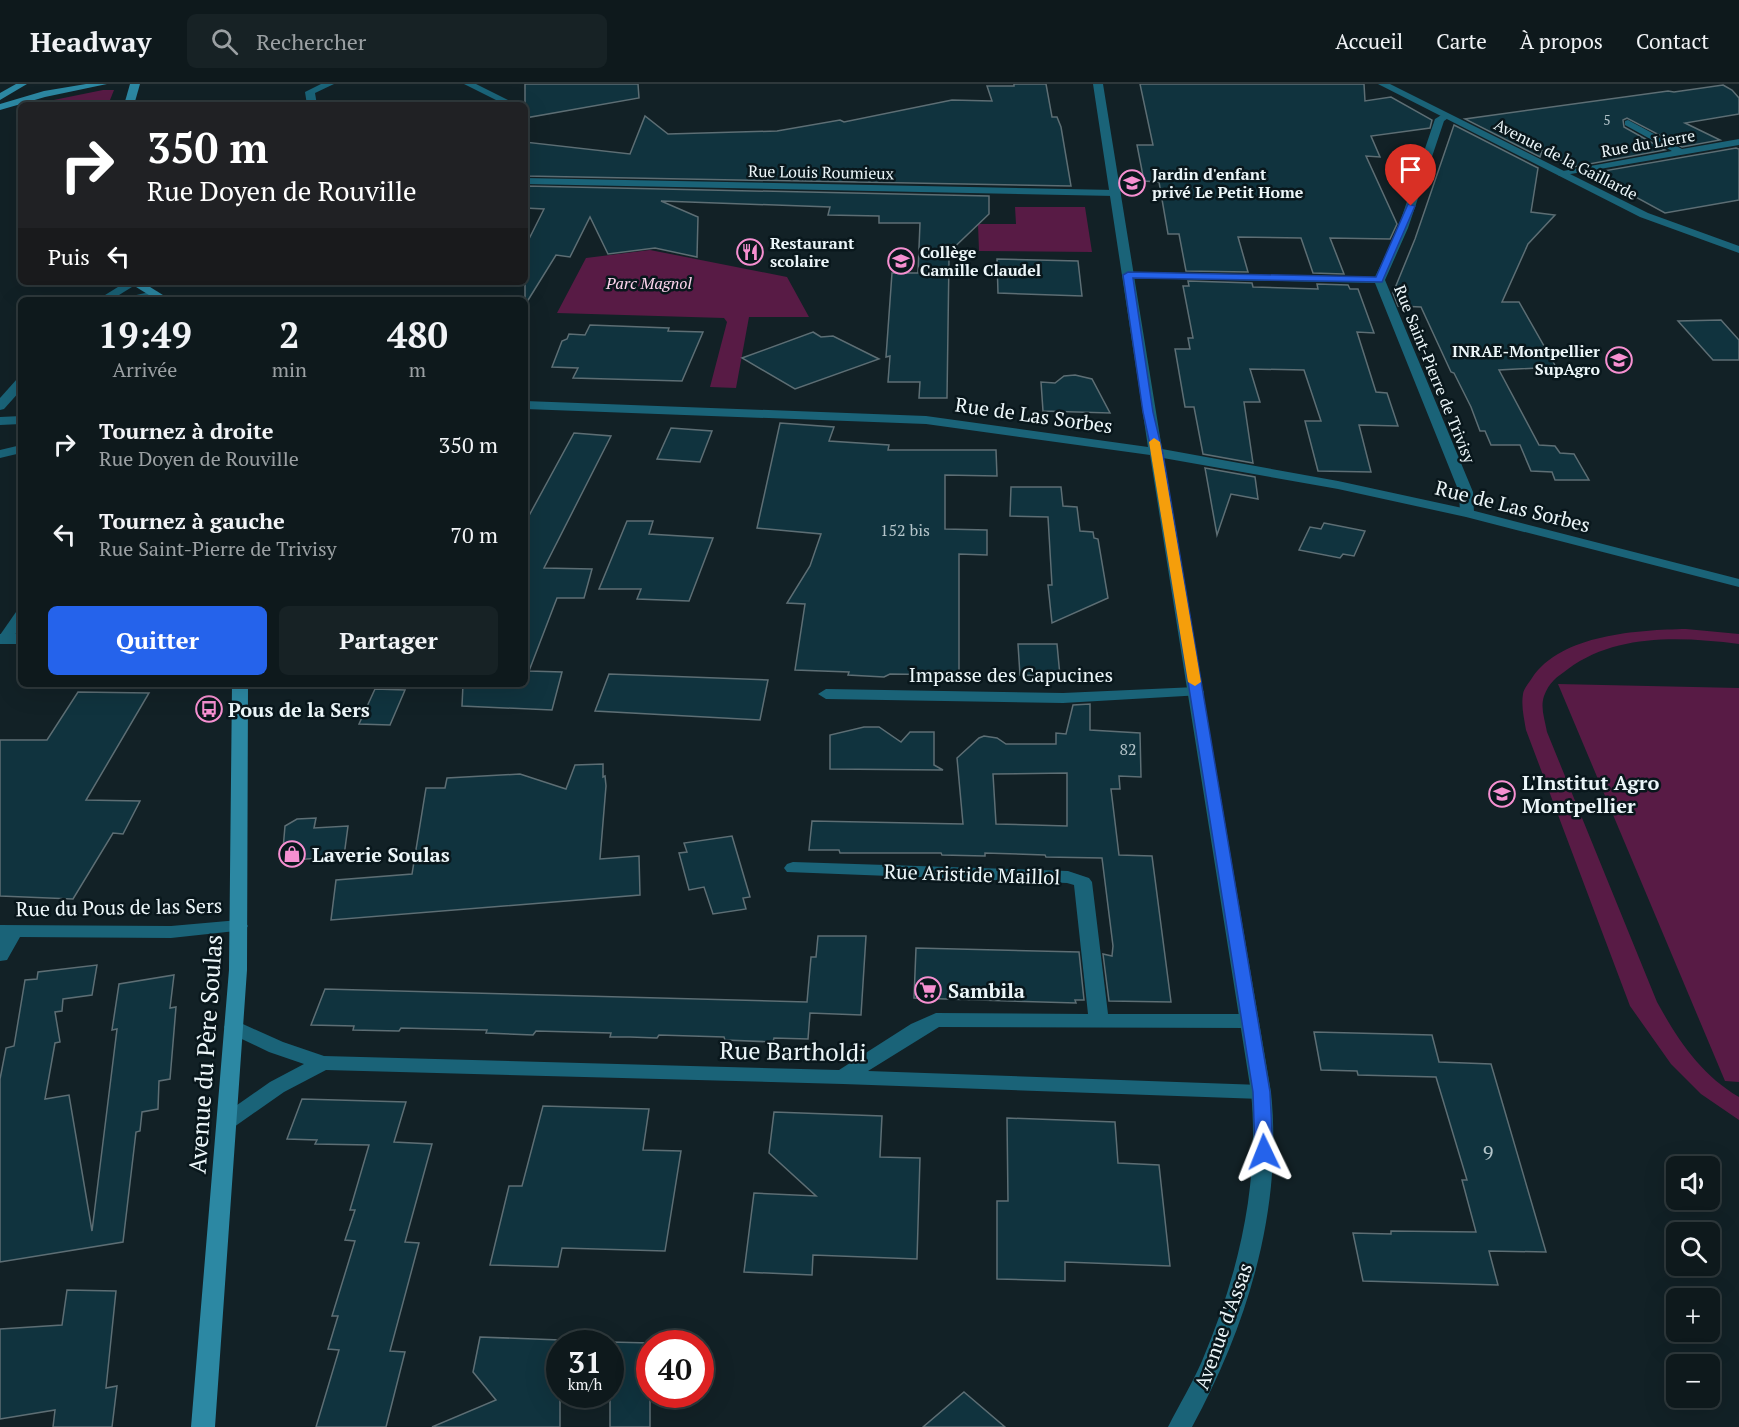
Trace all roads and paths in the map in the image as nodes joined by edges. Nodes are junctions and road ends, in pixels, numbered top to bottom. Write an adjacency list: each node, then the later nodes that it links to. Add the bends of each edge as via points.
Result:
1 (22, 84): 8 (main road)
2 (102, 84): 10 (main road)
3 (135, 84): 11 (main road)
4 (329, 84): 12 (street, via 310,92)
5 (469, 84): 13 (street)
6 (1098, 84): 21 (street, Avenue d'Assas)
7 (1383, 84): 15 (street, Avenue de la Gaillarde)
8 (0, 97)
9 (18, 102): 14 (main road)
10 (19, 102)
11 (130, 102)
12 (312, 102)
13 (507, 102)
14 (0, 108)
15 (1446, 116): 19 (street, Avenue de la Gaillarde); 24 (street, Rue Saint-Pierre de Trivisy, via 1440,119 1403,228)
16 (1628, 123): 18 (street)
17 (1739, 142): 18 (street, Rue du Lierre)
18 (1680, 152): 19 (street, Rue du Lierre)
19 (1563, 174): 22 (street, Avenue de la Gaillarde, via 1644,215)
20 (528, 181): 21 (street, Rue Louis Roumieux)
21 (1115, 193): 23 (street, Avenue d'Assas)
22 (1739, 250)
23 (1128, 275): 24 (street); 38 (street, Avenue d'Assas)
24 (1379, 280): 39 (street, Rue Saint-Pierre de Trivisy, via 1466,492)
25 (129, 285): 28 (street)
26 (139, 285): 27 (main road)
27 (154, 294): 29 (street); 30 (main road)
28 (108, 297)
29 (140, 297)
30 (160, 297)
31 (18, 385): 33 (street)
32 (528, 405): 38 (street, Rue de Las Sorbes, via 926,420)
33 (0, 406)
34 (18, 420): 35 (street)
35 (0, 421)
36 (18, 450): 37 (street)
37 (0, 454)
38 (1157, 454): 39 (street, Rue de Las Sorbes, via 1338,485); 45 (street, Avenue d'Assas)
39 (1467, 513): 40 (street, Rue de Las Sorbes)
40 (1739, 583)
41 (18, 619): 42 (street)
42 (2, 639): 43 (street)
43 (18, 639)
44 (240, 687): 48 (main road, Avenue du Père Soulas)
45 (1196, 692): 46 (street, Impasse des Capucines, via 1063,698); 52 (street, Avenue d'Assas)
46 (826, 694)
47 (793, 868): 51 (street, Rue Aristide Maillol, via 1068,878 1083,882)
48 (240, 926): 49 (street, Rue du Pous de las Sers, via 171,932); 53 (main road, Avenue du Père Soulas)
49 (7, 932): 50 (street)
50 (0, 955)
51 (1099, 1021): 52 (street); 55 (street, via 936,1020)
52 (1249, 1022): 56 (street, Avenue d'Assas)
53 (234, 1027): 54 (street, Rue Bartholdi); 57 (main road, Avenue du Père Soulas)
54 (323, 1063): 55 (street, Rue Bartholdi); 57 (street, Rue Bartholdi, via 277,1087)
55 (843, 1077): 56 (street, Rue Bartholdi)
56 (1261, 1092): 59 (street, Avenue d'Assas, via 1264,1152 1251,1246 1231,1315 1196,1401)
57 (227, 1122): 58 (main road, Avenue du Père Soulas)
58 (203, 1427)
59 (1180, 1427)

